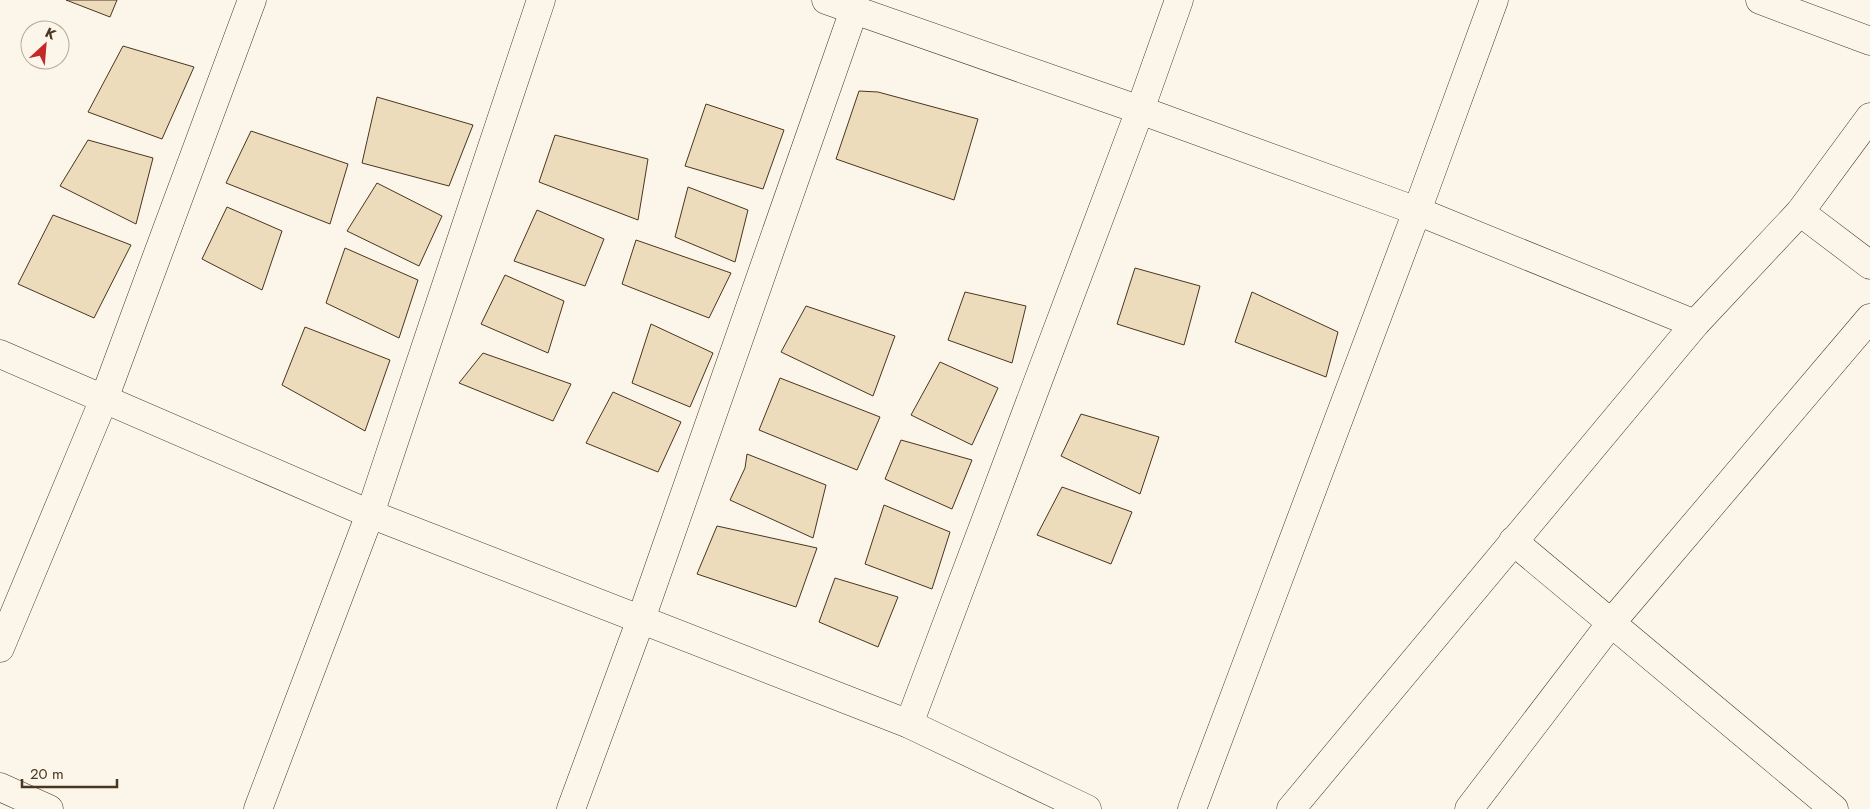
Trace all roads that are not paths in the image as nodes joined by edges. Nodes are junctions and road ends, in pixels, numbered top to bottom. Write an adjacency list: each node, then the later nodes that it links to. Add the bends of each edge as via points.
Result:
1 (252, 0): 17 (street)
2 (542, 0): 18 (street)
3 (826, 0): 7 (street)
4 (1179, 0): 9 (street)
5 (1494, 0): 11 (street)
6 (1760, 0): 8 (street)
7 (854, 10): 9 (street); 20 (street)
8 (1870, 41)
9 (1140, 110): 11 (street); 23 (street)
10 (1870, 117): 12 (street)
11 (1417, 211): 15 (street); 29 (street)
12 (1800, 212): 13 (street); 15 (street)
13 (1870, 265)
14 (1870, 318): 21 (street)
15 (1695, 324): 19 (street)
16 (0, 354): 17 (street)
17 (104, 399): 18 (street); 22 (street)
18 (370, 514): 20 (street); 26 (street)
19 (1513, 541): 21 (street); 30 (street)
20 (641, 620): 23 (street); 27 (street)
21 (1612, 623): 31 (street); 32 (street)
22 (0, 648)
23 (909, 724): 28 (street)
24 (0, 787): 25 (street)
25 (49, 809)
26 (258, 809)
27 (571, 809)
28 (1087, 809)
29 (1192, 809)
30 (1290, 809)
31 (1469, 809)
32 (1834, 809)

